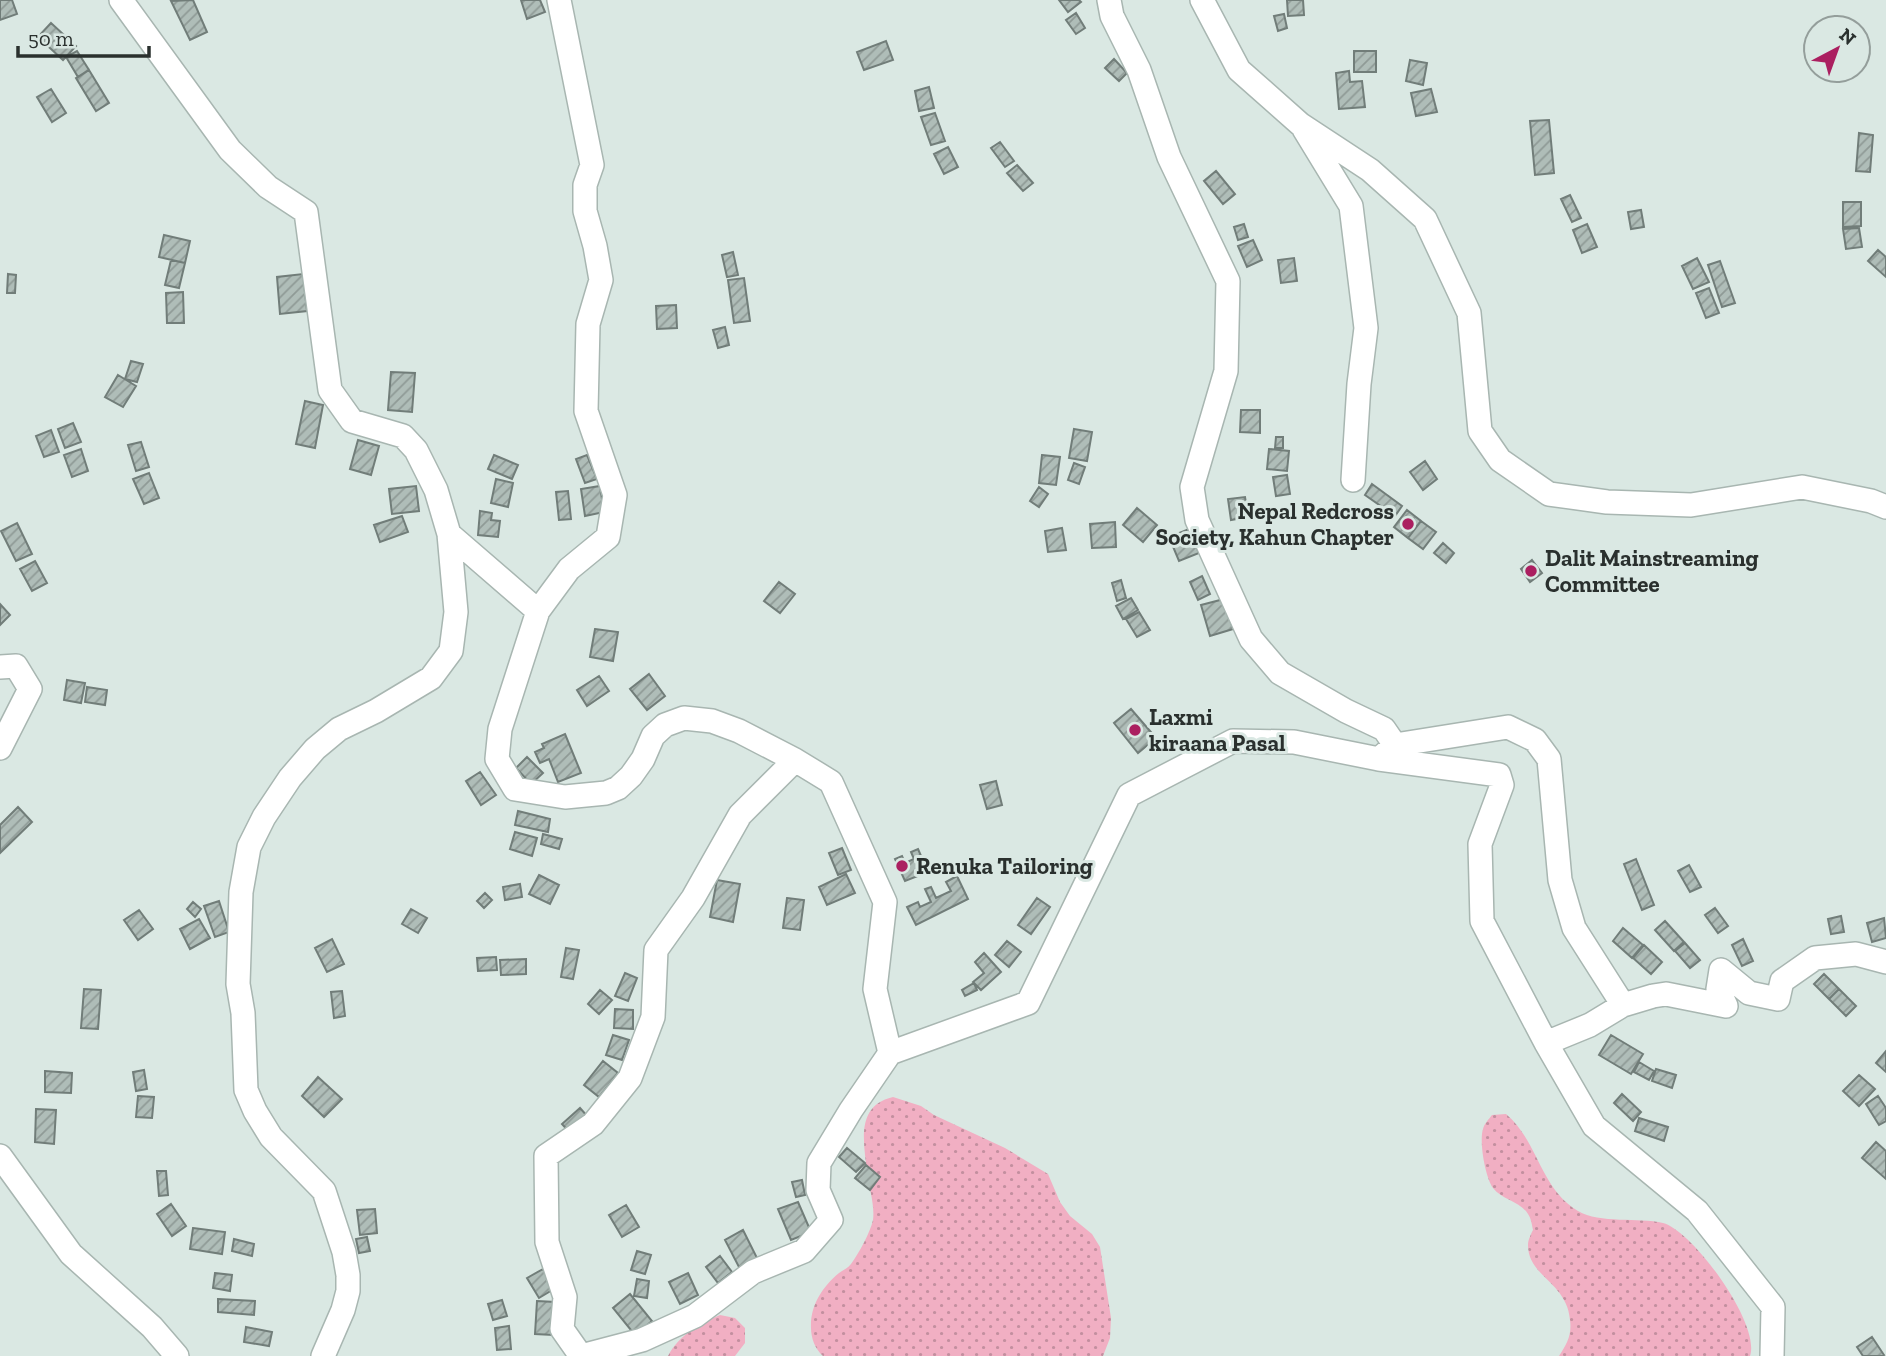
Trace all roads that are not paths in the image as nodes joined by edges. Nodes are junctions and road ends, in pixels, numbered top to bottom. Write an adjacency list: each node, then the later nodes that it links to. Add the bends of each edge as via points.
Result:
1 (121, 0): 8 (street, via 230,150 268,187 306,212 330,390 352,421 403,436 416,450 436,490)
2 (559, 0): 9 (street, via 592,165 585,185 585,211 601,280 588,324 586,411 615,495 608,537 569,569)
3 (1109, 0): 12 (street, via 1169,157 1228,281 1226,371 1192,488 1197,520 1251,639 1280,673 1384,729)
4 (1202, 0): 5 (street, via 1239,69)
5 (1300, 124): 6 (street, via 1351,206 1366,328); 7 (street, via 1370,170 1425,219 1469,313 1480,431 1500,460 1549,494 1691,505 1802,487)
6 (1353, 480)
7 (1886, 507)
8 (449, 534): 9 (street); 20 (street, via 456,612 451,651 431,678 339,729 315,749 264,817 249,846 241,892 238,984 246,1090 271,1137 324,1191 344,1252 348,1291)
9 (538, 611): 13 (street, via 500,729 497,760 515,789 565,797 618,788 643,760 653,736 684,718 712,721 739,731)
10 (0, 667): 11 (street, via 16,666 30,689)
11 (0, 748)
12 (1387, 752): 15 (street, via 1508,727 1535,740 1549,759 1560,880 1574,928); 16 (street, via 1499,775 1502,785 1480,844 1482,921); 17 (street, via 1233,741 1129,795 1028,1003)
13 (795, 760): 17 (street, via 831,782 885,902 875,989); 21 (street, via 740,815 693,898 656,950 653,1017 629,1079 593,1124 546,1156 547,1242 565,1297 562,1329)
14 (1886, 962): 15 (street, via 1856,954 1815,958 1782,981 1778,999 1749,993 1721,970 1718,989 1726,1006 1666,994)
15 (1623, 1005): 16 (street)
16 (1546, 1043): 22 (street, via 1594,1126 1697,1211 1773,1307)
17 (890, 1054): 21 (street, via 819,1164 818,1190 831,1220 804,1251 753,1272 695,1315 642,1340)
18 (0, 1156): 19 (street, via 71,1254 152,1327)
19 (177, 1356)
20 (323, 1356)
21 (581, 1356)
22 (1772, 1356)

